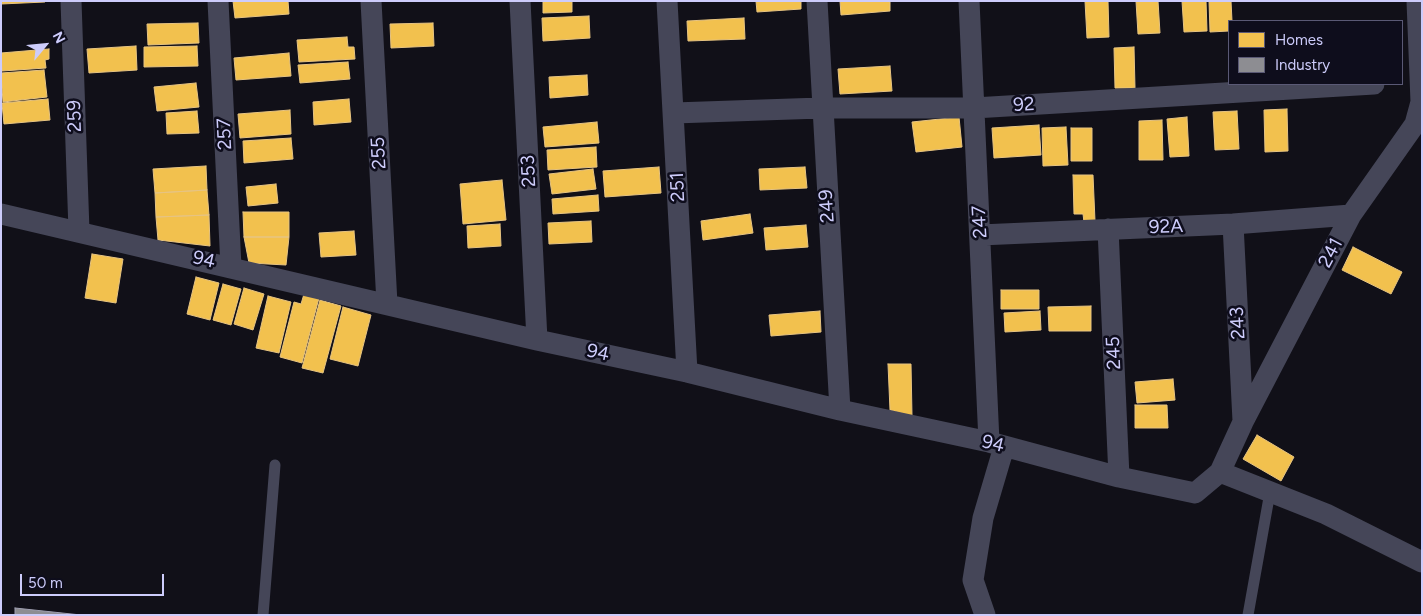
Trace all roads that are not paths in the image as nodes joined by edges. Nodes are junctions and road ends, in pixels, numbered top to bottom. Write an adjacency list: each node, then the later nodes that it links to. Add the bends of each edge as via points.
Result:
1 (71, 1): 19 (street, 259)
2 (218, 1): 21 (street, 257)
3 (370, 1): 22 (street, 255)
4 (520, 1): 23 (street, 253)
5 (667, 1): 14 (street, 251)
6 (817, 1): 12 (street, 249)
7 (969, 1): 13 (street, 247)
8 (1417, 1): 9 (street, 241)
9 (1422, 81): 10 (street); 16 (street, 241, via 1422,102 1415,124)
10 (1403, 82)
11 (1357, 85): 13 (street, 92)
12 (821, 108): 13 (street, 92); 14 (street, 92); 25 (street, 249)
13 (974, 108): 20 (street, 247)
14 (674, 113): 24 (street, 251)
15 (1, 214): 19 (street, 94)
16 (1351, 216): 17 (street, 92A); 26 (street, 241)
17 (1234, 224): 18 (street, 92A); 26 (street, 243)
18 (1108, 229): 20 (street, 92A); 30 (street, 245)
19 (79, 231): 21 (street, 94)
20 (980, 235): 27 (street, 247)
21 (231, 267): 22 (street, 94)
22 (387, 304): 23 (street, 94)
23 (537, 340): 24 (street, 94)
24 (687, 372): 25 (street, 94)
25 (840, 410): 27 (street, 94)
26 (1243, 422): 29 (street, 241)
27 (996, 444): 30 (street, 94); 35 (street, 247, via 972,580)
28 (275, 465): 34 (lane)
29 (1220, 472): 31 (street); 32 (street, 241)
30 (1119, 477): 32 (street, 94)
31 (1270, 492): 33 (street, via 1326,514); 36 (lane)
32 (1195, 493)
33 (1422, 562)
34 (263, 615)
35 (985, 615)
36 (1248, 615)

